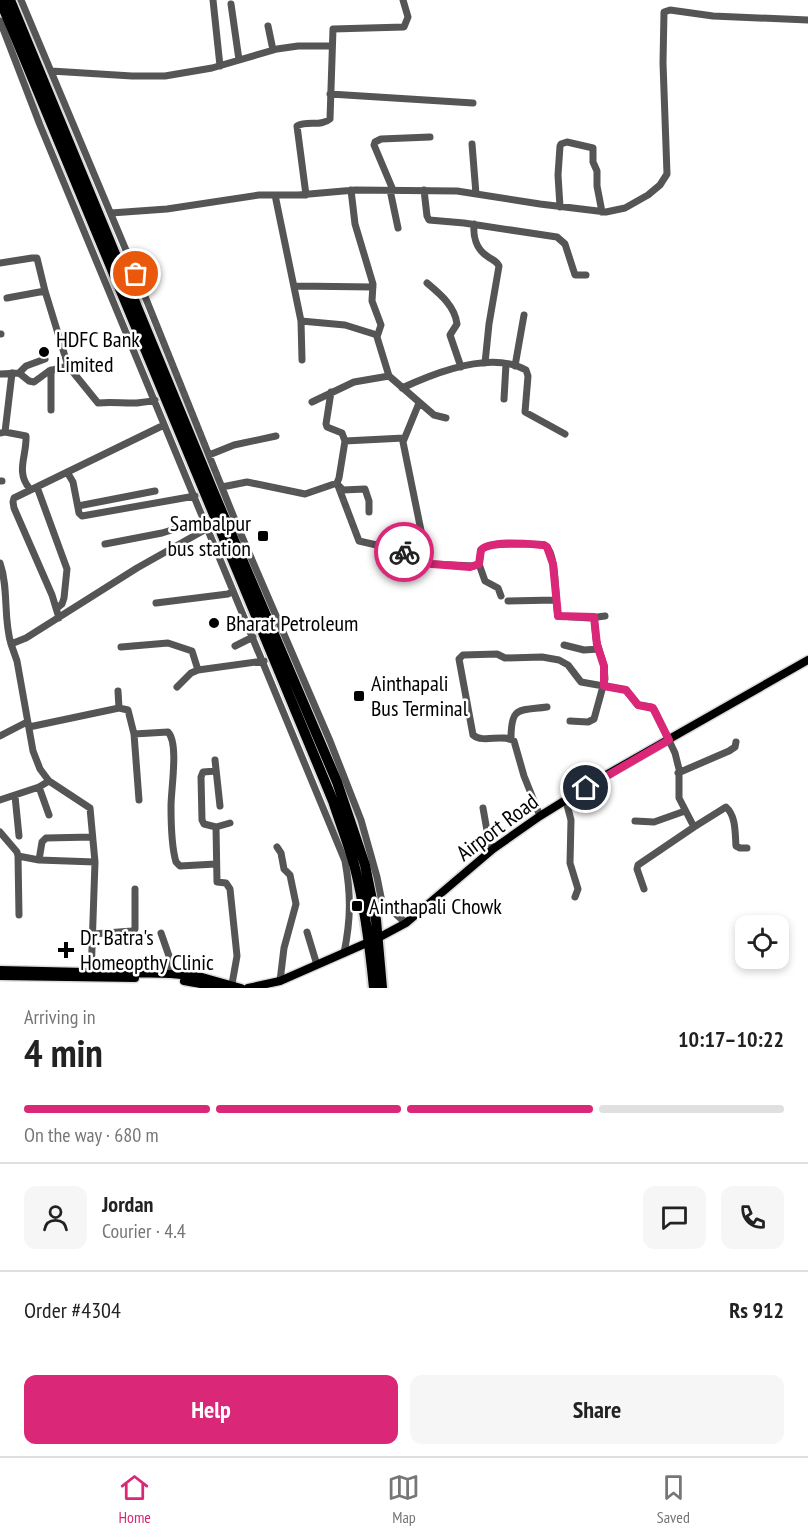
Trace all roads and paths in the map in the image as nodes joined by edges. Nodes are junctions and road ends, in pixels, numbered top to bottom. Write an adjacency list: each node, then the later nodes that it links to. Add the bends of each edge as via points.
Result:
1 (0, 0): 97 (highway)
2 (10, 0): 97 (highway)
3 (21, 0): 14 (street)
4 (213, 0): 13 (street)
5 (403, 0): 10 (street, via 408,17 404,27 336,28 332,32)
6 (231, 4): 12 (street)
7 (808, 20): 26 (street, via 664,12 667,174 648,195 625,208)
8 (0, 21): 54 (street)
9 (268, 26): 11 (street)
10 (332, 46): 11 (street); 15 (street)
11 (273, 50): 12 (street)
12 (239, 60): 13 (street)
13 (220, 66): 14 (street, via 148,77)
14 (51, 71): 27 (street)
15 (330, 94): 16 (street); 24 (street, via 328,122 297,126)
16 (473, 103)
17 (430, 137): 20 (street, via 375,142)
18 (472, 144): 22 (street)
19 (351, 190): 20 (street); 24 (street); 34 (street, via 355,225)
20 (392, 190): 21 (street); 29 (street)
21 (424, 190): 22 (street); 28 (street, via 429,220)
22 (476, 194): 25 (street)
23 (275, 195): 24 (street); 27 (street); 33 (street)
24 (306, 195)
25 (561, 207): 26 (street); 26 (street, via 560,146 567,142 593,148)
26 (602, 212)
27 (111, 213): 65 (street)
28 (474, 224): 31 (street, via 560,239 575,275); 42 (street, via 477,244 499,266)
29 (398, 228)
30 (0, 263): 35 (street, via 37,258)
31 (586, 275)
32 (427, 283): 45 (street, via 445,299 456,317 457,324 450,335)
33 (296, 286): 34 (street); 38 (street)
34 (372, 287): 39 (street, via 372,301 381,326)
35 (45, 291): 36 (street); 44 (street)
36 (7, 298)
37 (524, 315): 46 (street)
38 (301, 321): 39 (street, via 345,325); 41 (street)
39 (377, 335): 50 (street)
40 (45, 358): 48 (street)
41 (302, 360)
42 (485, 363): 43 (street); 45 (street)
43 (506, 364): 46 (street); 53 (street)
44 (68, 366): 47 (street); 54 (street, via 98,403 138,405)
45 (460, 366): 51 (street)
46 (515, 366): 61 (street, via 526,370 528,376 525,412)
47 (51, 370): 48 (street, via 34,382); 57 (street)
48 (16, 373): 49 (street); 60 (street)
49 (0, 374)
50 (389, 376): 51 (street); 52 (street, via 354,382)
51 (402, 388): 56 (street)
52 (331, 392): 55 (street); 64 (street, via 326,424 342,433)
53 (504, 399)
54 (155, 400): 59 (street)
55 (312, 402)
56 (419, 403): 58 (street, via 438,418); 63 (street)
57 (51, 410)
58 (446, 418)
59 (165, 425): 66 (street); 71 (street)
60 (2, 433): 69 (street, via 26,436 22,475 24,482)
61 (565, 434)
62 (276, 436): 65 (street)
63 (404, 438): 64 (street); 77 (street)
64 (345, 441): 67 (street)
65 (209, 455): 68 (street)
66 (67, 472): 69 (street); 72 (street)
67 (337, 483): 68 (street, via 305,494 247,482); 73 (street, via 342,490 365,489); 77 (street, via 359,541 403,551)
68 (222, 487): 97 (street)
69 (34, 488): 80 (street, via 65,560); 82 (street, via 13,502)
70 (155, 491): 72 (street)
71 (195, 496): 72 (street, via 86,516 79,513); 74 (street)
72 (78, 506)
73 (369, 512)
74 (204, 520): 75 (street); 76 (street)
75 (208, 528): 81 (street); 90 (street)
76 (105, 544)
77 (428, 562): 79 (street, via 470,567)
78 (0, 563): 92 (street)
79 (479, 564): 83 (street, via 485,581 498,588); 84 (street, via 481,550 488,545 545,546 553,564)
80 (65, 587): 82 (street); 87 (street)
81 (233, 591): 86 (street); 91 (street)
82 (52, 595): 87 (street)
83 (501, 596)
84 (555, 600): 85 (street); 89 (street, via 558,616)
85 (508, 601)
86 (156, 603)
87 (57, 609): 90 (street)
88 (605, 616): 89 (street)
89 (594, 617): 96 (street)
90 (60, 618): 92 (street)
91 (253, 637): 94 (street); 97 (street)
92 (11, 644): 106 (street)
93 (564, 645): 96 (street)
94 (235, 646)
95 (121, 647): 99 (street, via 168,643 192,651)
96 (599, 649): 100 (street)
97 (279, 658): 99 (street); 144 (street, via 361,820 382,902); 148 (highway, via 337,782 355,832 365,865); 149 (street, via 345,861 350,927)
98 (808, 660): 110 (main road, Airport Road)
99 (198, 670): 101 (street)
100 (604, 686): 105 (street, via 594,719); 109 (street, via 581,682 559,660 507,658 497,654 460,657 473,735 478,739); 110 (street, via 626,690 638,705 653,708)
101 (177, 687)
102 (118, 691): 104 (street)
103 (547, 707): 109 (street, via 515,713)
104 (119, 708): 106 (street); 107 (street, via 128,710)
105 (570, 721)
106 (28, 725): 108 (street); 115 (street, via 40,770)
107 (134, 734): 119 (street); 139 (street, via 168,732 172,737 171,805 176,862 180,866)
108 (0, 736)
109 (511, 739): 125 (street)
110 (669, 740): 114 (street); 120 (main road, Airport Road)
111 (736, 742): 114 (street, via 729,751)
112 (215, 760): 113 (street)
113 (216, 771): 121 (street); 129 (street, via 203,772 201,777 202,820)
114 (678, 774): 123 (street, via 679,798)
115 (50, 782): 116 (street); 132 (street, via 90,808)
116 (39, 787): 117 (street); 124 (street)
117 (15, 795): 118 (street); 131 (street)
118 (0, 800)
119 (139, 800)
120 (566, 801): 125 (main road, Airport Road); 142 (street, via 571,820 569,857 578,889)
121 (220, 806)
122 (483, 808): 134 (street)
123 (686, 811): 126 (street, via 654,822); 128 (street)
124 (49, 815)
125 (540, 816): 134 (main road, Airport Road)
126 (635, 821)
127 (230, 823): 129 (street)
128 (692, 824): 135 (street, via 726,807 735,824 736,846); 141 (street, via 638,865)
129 (216, 827): 139 (street)
130 (0, 832): 136 (street)
131 (19, 836)
132 (92, 837): 137 (street, via 46,838); 138 (street)
133 (277, 847): 155 (street, via 290,875 296,904)
134 (493, 849): 144 (main road, Airport Road)
135 (747, 849)
136 (18, 856): 137 (street); 143 (street)
137 (39, 860): 138 (street)
138 (95, 862): 147 (street)
139 (216, 864): 156 (street, via 217,882 226,883 230,889 237,956)
140 (135, 889): 147 (street, via 135,929)
141 (644, 889)
142 (575, 897)
143 (19, 915)
144 (406, 923): 148 (main road, Airport Road)
145 (307, 932): 150 (street)
146 (160, 933): 153 (street)
147 (93, 934): 152 (street)
148 (374, 940): 149 (main road, Airport Road); 160 (highway); 161 (highway)
149 (344, 953): 150 (main road, Airport Road)
150 (317, 965): 155 (main road, Airport Road)
151 (0, 970): 152 (main road)
152 (92, 974): 153 (main road); 154 (main road); 157 (main road, via 172,979)
153 (171, 974): 156 (main road)
154 (0, 976)
155 (280, 981): 159 (main road, Airport Road)
156 (232, 984): 158 (main road)
157 (215, 987)
158 (241, 988)
159 (248, 988)
160 (374, 988)
161 (382, 988)

